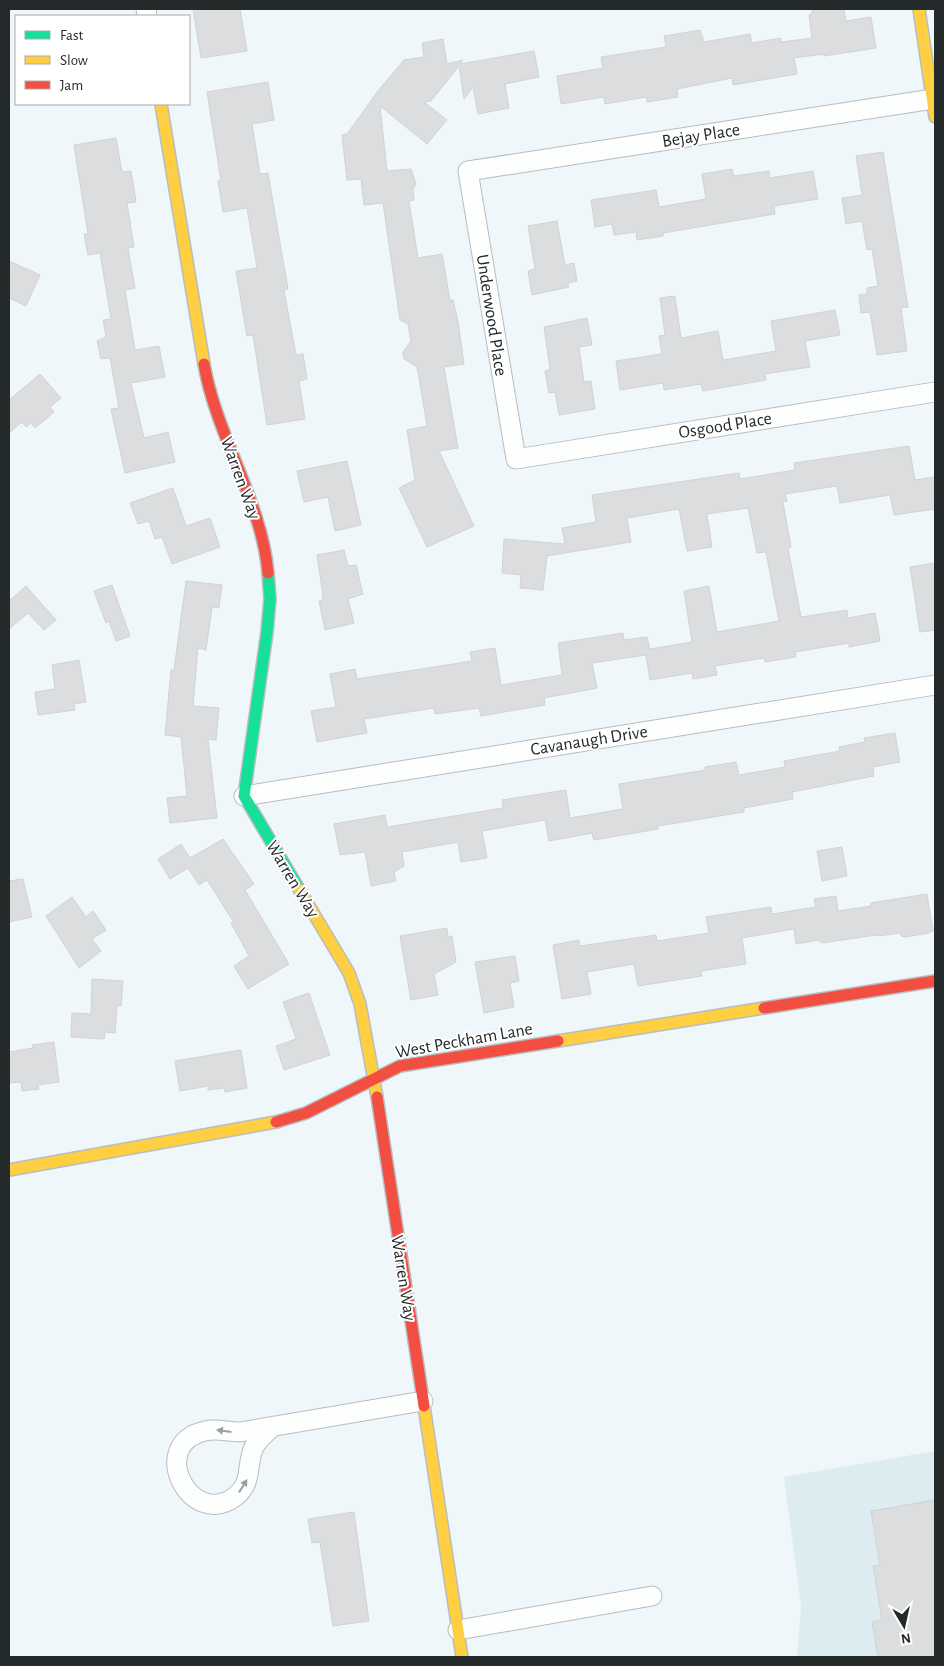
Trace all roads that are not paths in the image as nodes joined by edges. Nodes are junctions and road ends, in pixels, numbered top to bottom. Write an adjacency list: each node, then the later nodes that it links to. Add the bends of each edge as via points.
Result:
1 (919, 9): 3 (street)
2 (161, 105): 8 (street, Warren Way, via 206,376 219,422 260,531 267,563 270,599 267,632)
3 (934, 108): 4 (street, Bejay Place)
4 (468, 171): 6 (street, Underwood Place)
5 (935, 392): 6 (street, Osgood Place)
6 (516, 459)
7 (935, 685): 8 (street, Cavanaugh Drive)
8 (244, 796): 10 (street, Warren Way, via 349,973 360,1004)
9 (935, 981): 10 (street, West Peckham Lane, via 400,1066)
10 (374, 1079): 11 (street, West Peckham Lane, via 306,1114 278,1122); 12 (street, Warren Way)
11 (9, 1170)
12 (423, 1401): 13 (street); 15 (street, Warren Way)
13 (272, 1427): 13 (street, one-way to 13, via 195,1434 187,1441 177,1460 178,1478 184,1488 198,1499 209,1502 217,1503 234,1497 247,1482 254,1447)
14 (652, 1596): 15 (street)
15 (458, 1630): 16 (street, Warren Way)
16 (462, 1657)

